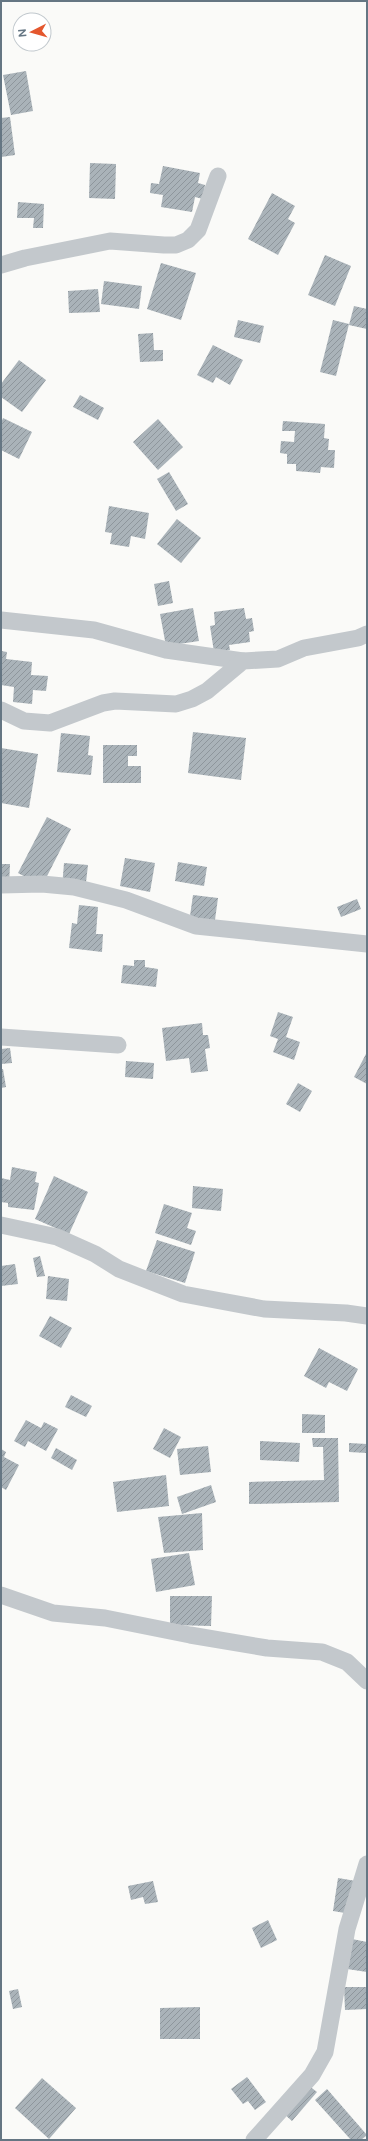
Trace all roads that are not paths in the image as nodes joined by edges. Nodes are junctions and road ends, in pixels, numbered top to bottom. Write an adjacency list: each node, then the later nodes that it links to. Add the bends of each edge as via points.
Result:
1 (218, 176): 2 (street, via 198,230 188,240 176,245 110,241)
2 (1, 265)
3 (1, 620): 5 (street, via 94,630 166,650)
4 (367, 634): 5 (street, via 304,648 278,659)
5 (244, 660): 6 (street, via 207,691 176,704 115,701 103,703 50,724 24,721)
6 (1, 710)
7 (1, 885): 8 (street, via 42,884 74,887 126,900 196,926)
8 (367, 944)
9 (1, 1038): 10 (street)
10 (118, 1045)
11 (1, 1225): 12 (street, via 57,1237 95,1254 119,1269 183,1294 264,1309)
12 (367, 1316)
13 (1, 1595): 14 (street, via 53,1613 105,1618 267,1648 322,1652 347,1662)
14 (367, 1681)
15 (367, 1864): 16 (street, via 347,1930 326,2052 312,2075)
16 (254, 2140)

